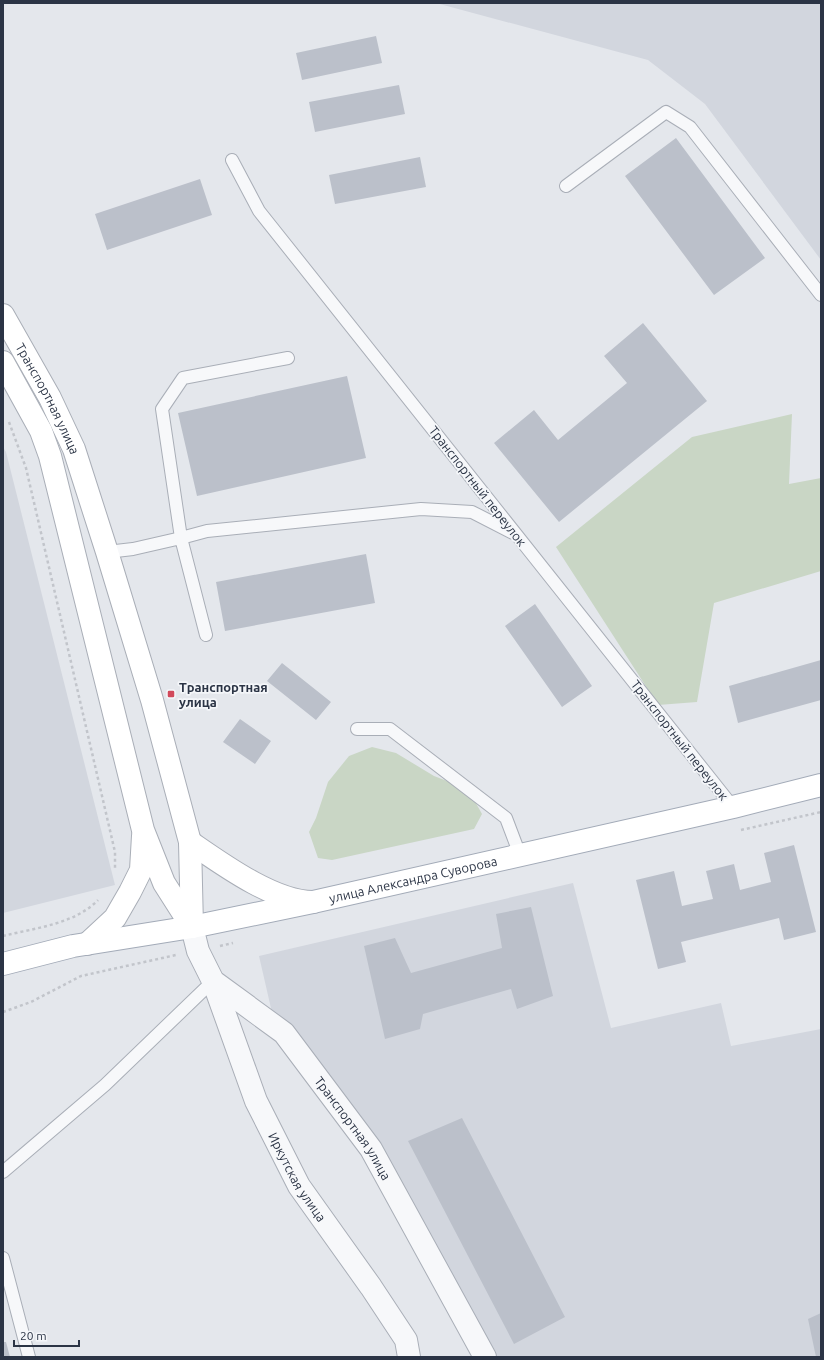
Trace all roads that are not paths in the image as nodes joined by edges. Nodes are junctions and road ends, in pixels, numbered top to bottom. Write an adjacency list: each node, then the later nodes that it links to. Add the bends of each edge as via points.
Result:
1 (232, 160): 7 (lane, Транспортный переулок, via 259,211)
2 (566, 186): 3 (lane, via 666,112 690,127)
3 (821, 295)
4 (3, 315): 9 (main road, Транспортная улица, via 50,398 74,449)
5 (288, 358): 8 (lane, via 183,378 162,409)
6 (3, 362): 14 (main road, Транспортная улица, via 41,431 50,456)
7 (517, 535): 8 (lane, via 472,512 421,509 207,531); 13 (lane, Транспортный переулок)
8 (181, 538): 9 (lane); 10 (lane)
9 (107, 552): 15 (main road, Транспортная улица, via 152,700)
10 (206, 635)
11 (356, 729): 16 (lane, via 390,729 506,818)
12 (821, 785): 13 (main road, улица Александра Суворова)
13 (733, 807): 16 (main road, улица Александра Суворова)
14 (143, 830): 18 (main road, Транспортная улица, via 164,883); 19 (main road, Транспортная улица, via 140,870 130,892 115,918)
15 (190, 842): 17 (main road, via 233,872 257,884 295,900); 18 (main road, Транспортная улица)
16 (520, 856): 17 (main road, улица Александра Суворова)
17 (313, 902): 18 (main road, улица Александра Суворова)
18 (192, 927): 19 (main road, улица Александра Суворова); 21 (street, Транспортная улица, via 198,951)
19 (87, 944): 20 (main road, улица Александра Суворова)
20 (3, 964)
21 (213, 981): 22 (lane, via 105,1085); 25 (street, Иркутская улица, via 256,1101 299,1186 406,1340); 26 (street, Транспортная улица, via 284,1033 371,1149)
22 (3, 1172)
23 (3, 1258): 24 (lane)
24 (29, 1357)
25 (409, 1357)
26 (485, 1357)

